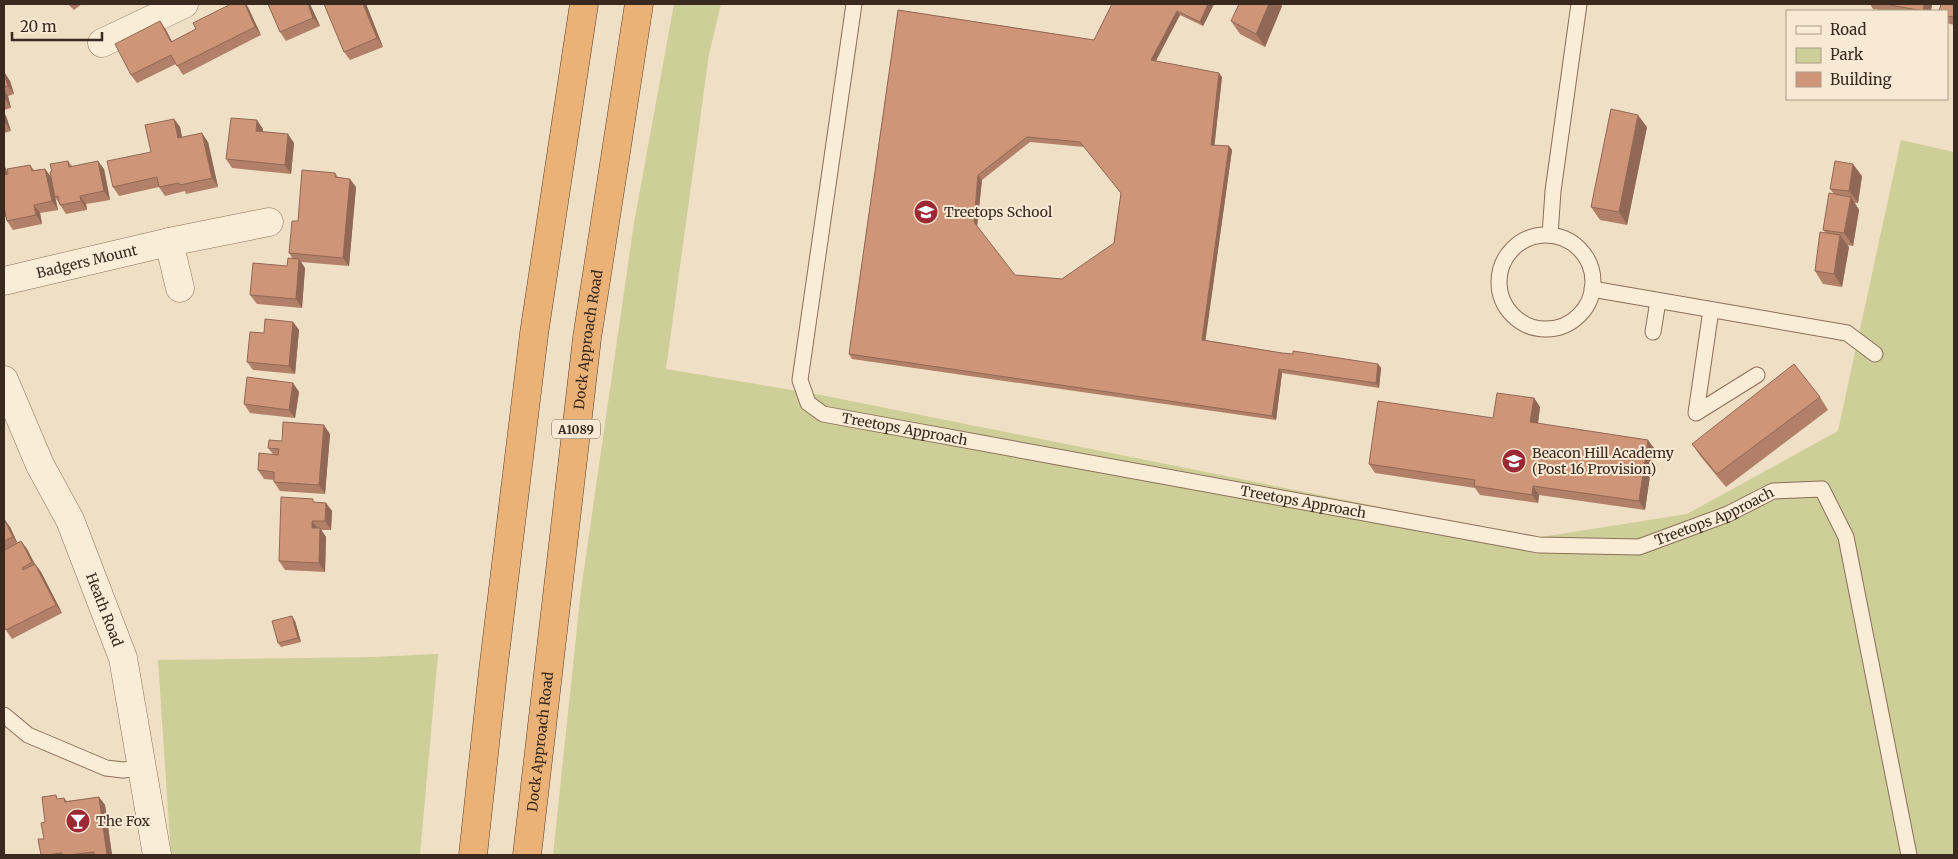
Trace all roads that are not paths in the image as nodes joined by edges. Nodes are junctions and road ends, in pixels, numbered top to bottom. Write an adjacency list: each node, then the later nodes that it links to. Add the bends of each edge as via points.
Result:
1 (184, 4): 6 (street)
2 (584, 4): 23 (highway, via 534,334)
3 (639, 4): 24 (highway, Dock Approach Road / A1089, via 587,338)
4 (854, 4): 25 (lane, Treetops Approach, via 800,380 808,403 823,414 1539,545 1638,547 1728,514 1773,491 1822,488 1846,537)
5 (1579, 4): 9 (lane, via 1553,191)
6 (154, 10): 7 (street)
7 (102, 43)
8 (268, 222): 10 (street, Badgers Mount)
9 (1550, 235): 13 (lane, via 1578,247 1587,259); 13 (lane, via 1534,236 1520,242 1496,269 1504,315 1536,328 1552,329 1579,316)
10 (170, 242): 11 (street, Badgers Mount); 12 (street)
11 (4, 280)
12 (180, 288)
13 (1592, 289): 14 (lane)
14 (1658, 300): 15 (lane); 16 (lane)
15 (1711, 310): 17 (lane, via 1847,333); 18 (lane, via 1696,413)
16 (1654, 332)
17 (1875, 354)
18 (1756, 375)
19 (4, 384): 21 (street, Heath Road, via 40,465 70,520 123,658)
20 (4, 715): 21 (lane, via 28,735 106,768)
21 (142, 768): 22 (street, Heath Road)
22 (157, 855)
23 (472, 855)
24 (527, 855)
25 (1909, 855)

